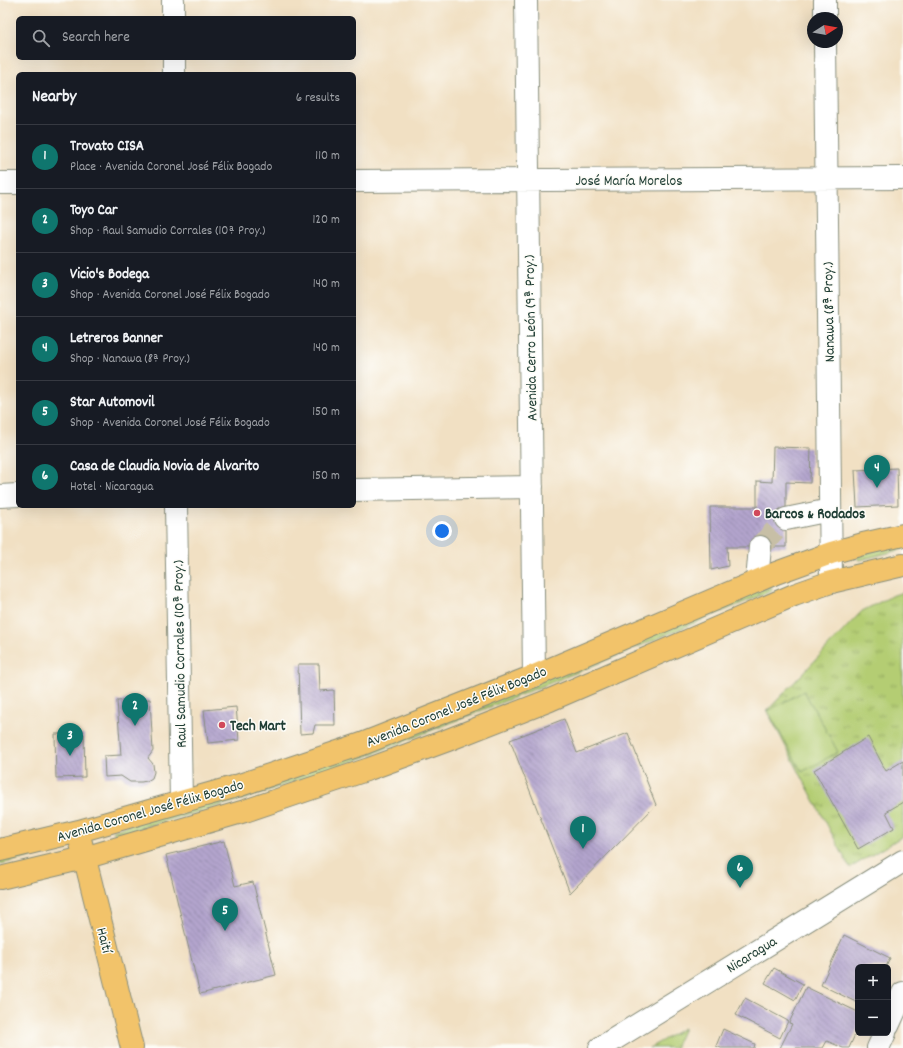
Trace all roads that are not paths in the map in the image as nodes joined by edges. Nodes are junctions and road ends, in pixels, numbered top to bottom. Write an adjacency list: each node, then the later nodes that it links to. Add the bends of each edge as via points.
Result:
1 (173, 0): 5 (street)
2 (526, 0): 12 (street, Avenida Cerro León (9ª Proy.))
3 (825, 0): 4 (street)
4 (825, 12)
5 (173, 16)
6 (825, 48): 10 (street, Nanawa (8ª Proy.))
7 (174, 60): 8 (street)
8 (174, 72)
9 (903, 178): 10 (street, José María Morelos)
10 (827, 179): 12 (street, José María Morelos); 20 (street, Nanawa (8ª Proy.))
11 (356, 181): 12 (street, José María Morelos)
12 (528, 181): 15 (street, Avenida Cerro León (9ª Proy.))
13 (0, 183): 14 (street)
14 (16, 183)
15 (532, 487): 16 (street); 28 (street, Avenida Cerro León (9ª Proy.))
16 (356, 490)
17 (16, 495): 18 (street)
18 (0, 496)
19 (176, 508): 29 (street, Raul Samudio Corrales (10ª Proy.))
20 (830, 510): 21 (street); 24 (street, Nanawa (8ª Proy.))
21 (786, 519)
22 (903, 535): 24 (main road, Avenida Coronel José Félix Bogado)
23 (760, 547): 26 (street)
24 (831, 553): 26 (main road, Avenida Coronel José Félix Bogado); 27 (street, Nanawa (8ª Proy.))
25 (903, 565): 27 (main road, Avenida Coronel José Félix Bogado)
26 (757, 581): 28 (main road, Avenida Coronel José Félix Bogado)
27 (831, 582): 32 (main road, Avenida Coronel José Félix Bogado, via 794,595 550,700 448,740 244,811)
28 (534, 676): 29 (main road, Avenida Coronel José Félix Bogado, via 362,744)
29 (182, 802): 30 (main road, Avenida Coronel José Félix Bogado)
30 (79, 831): 31 (main road, Avenida Coronel José Félix Bogado); 32 (main road, Haití)
31 (0, 850)
32 (84, 858): 34 (main road, Avenida Coronel José Félix Bogado); 38 (main road, Haití)
33 (903, 861): 39 (street, Nicaragua)
34 (0, 878)
35 (903, 993): 36 (street)
36 (891, 1019)
37 (884, 1036): 40 (street)
38 (132, 1048)
39 (600, 1048)
40 (878, 1048)

